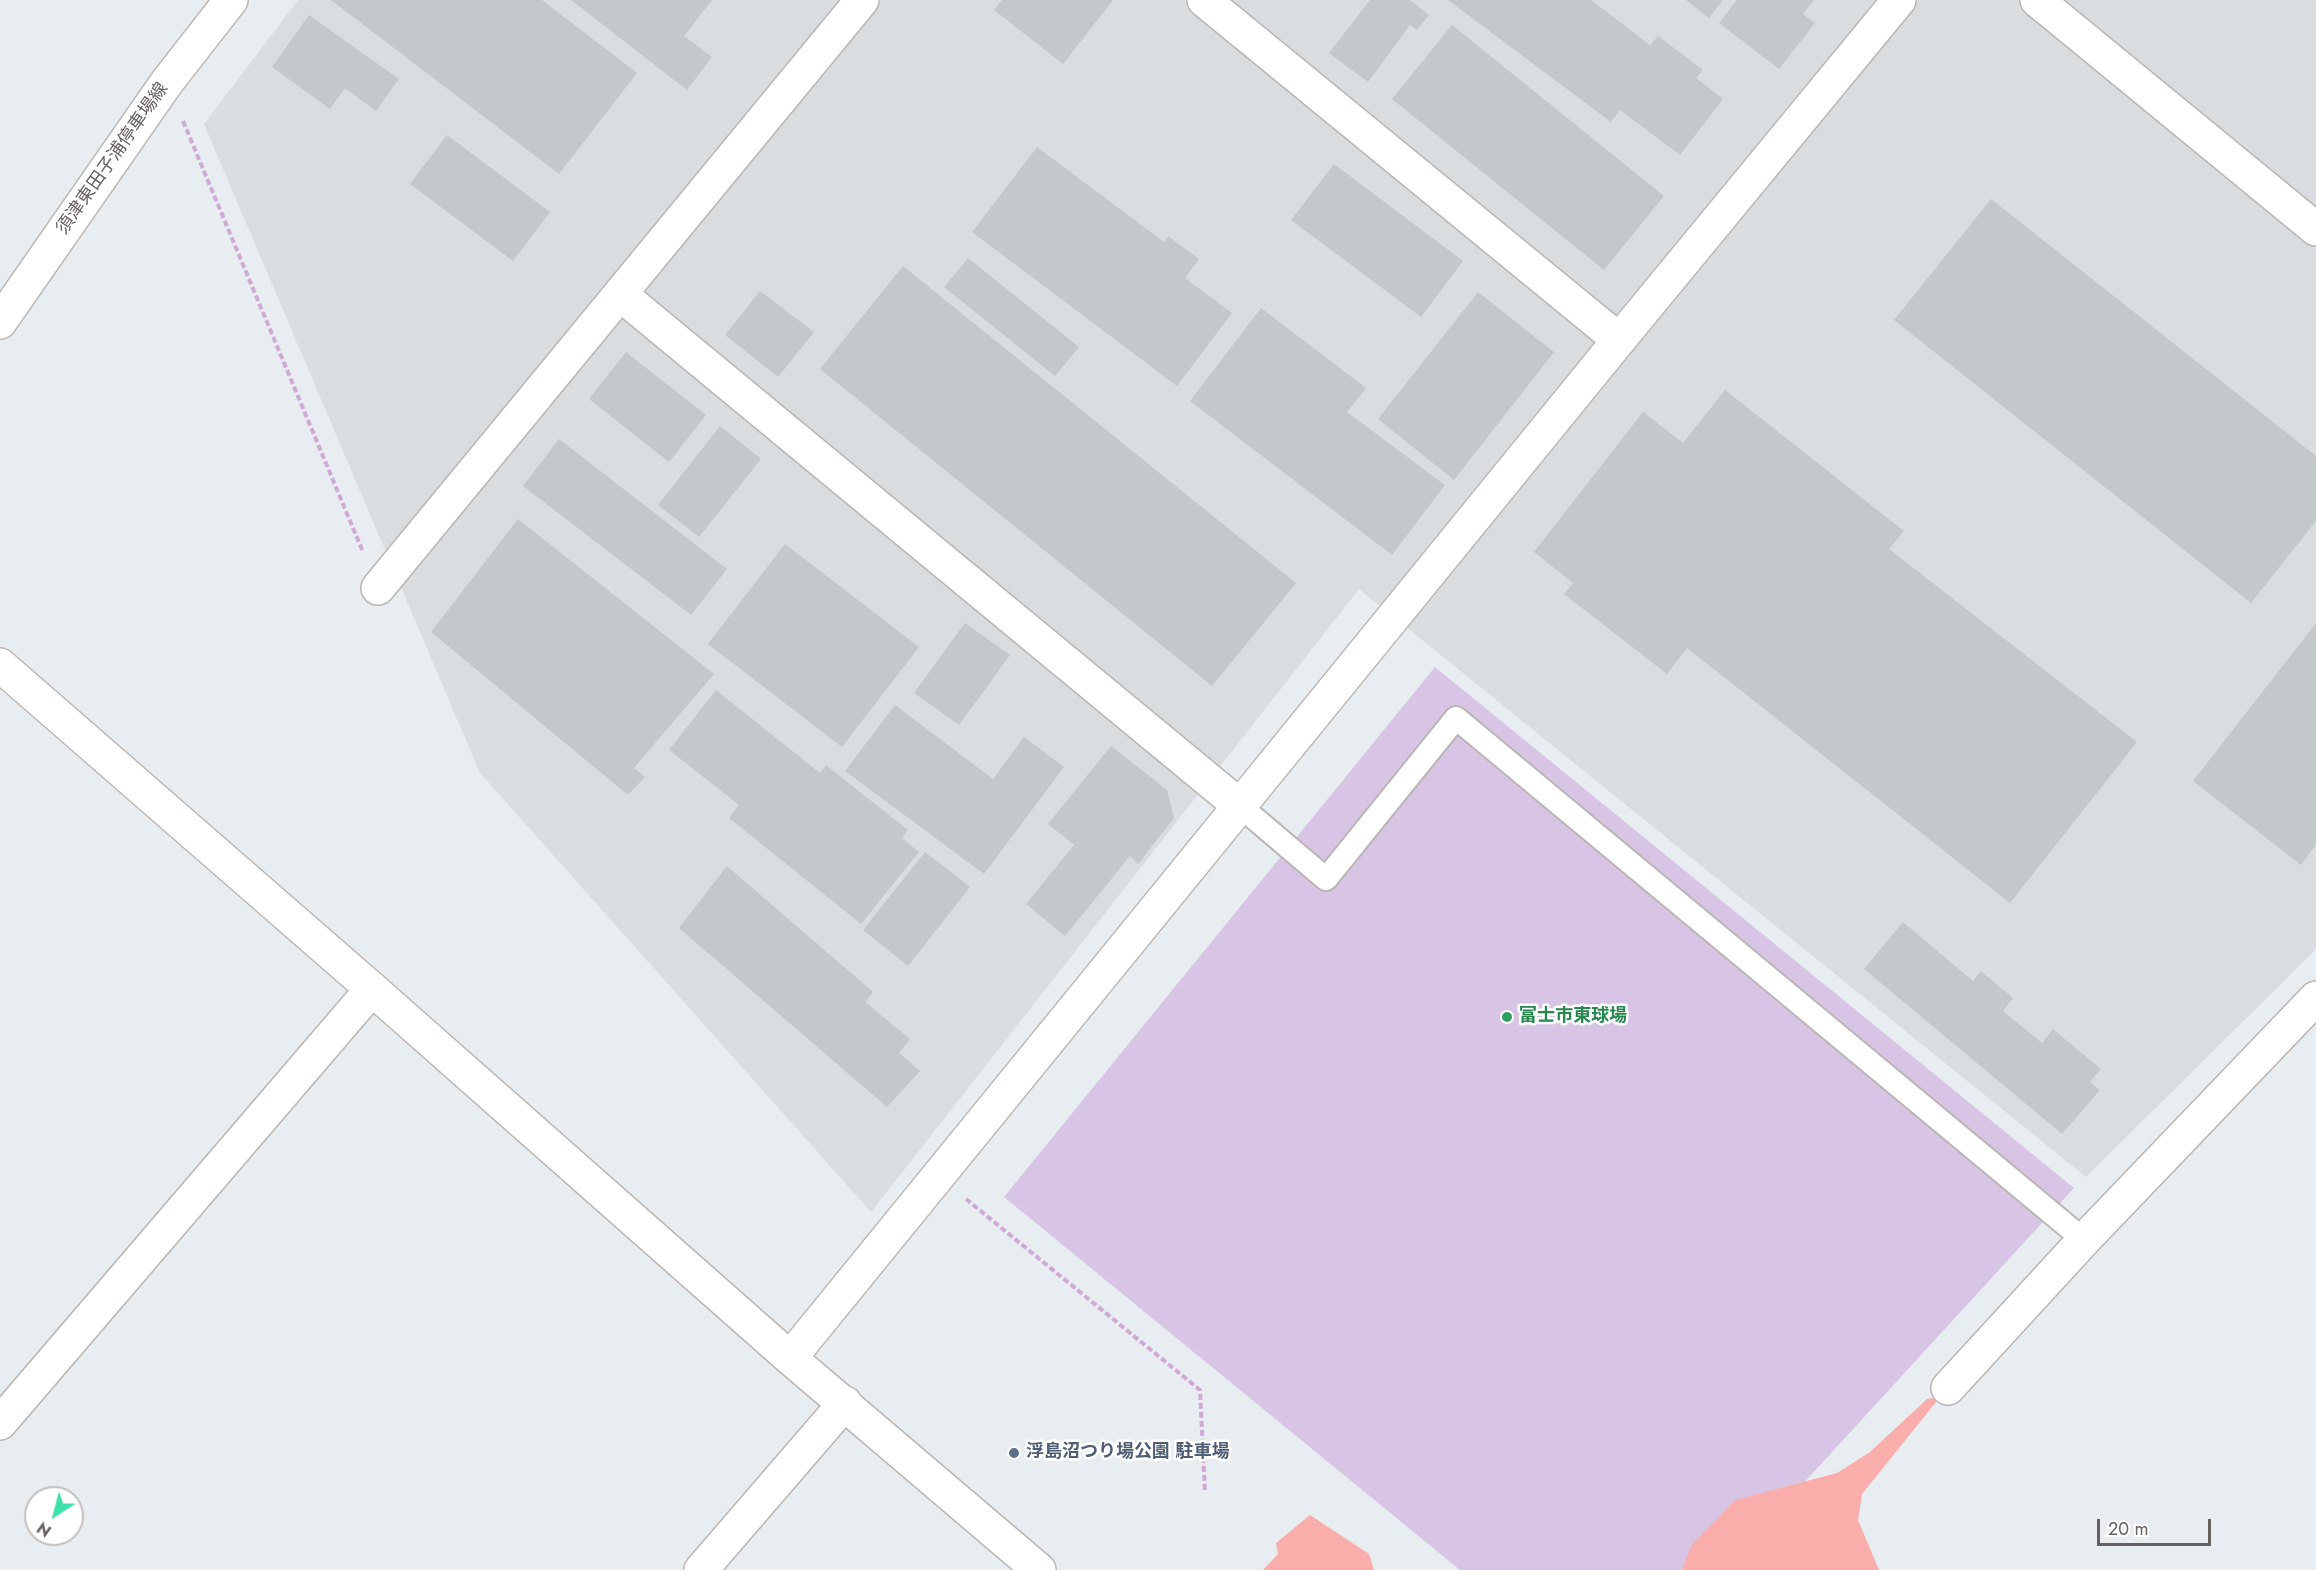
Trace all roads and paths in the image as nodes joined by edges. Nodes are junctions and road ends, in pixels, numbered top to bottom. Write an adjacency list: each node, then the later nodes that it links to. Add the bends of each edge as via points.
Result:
1 (231, 0): 6 (street, 須津東田子浦停車場線)
2 (862, 0): 8 (street)
3 (1204, 0): 10 (street)
4 (1899, 0): 10 (street)
5 (2037, 0): 7 (street)
6 (167, 82): 9 (street, 須津東田子浦停車場線); 11 (path)
7 (2316, 229)
8 (620, 294): 11 (street); 13 (street)
9 (0, 322)
10 (1619, 340): 13 (street)
11 (378, 588)
12 (0, 665): 14 (street)
13 (1240, 806): 16 (street); 17 (lane, via 1326,879 1456,718)
14 (372, 988): 18 (street); 21 (street)
15 (2316, 998): 17 (street)
16 (939, 1177): 18 (street); 22 (path, via 1200,1390)
17 (2084, 1240): 19 (street)
18 (790, 1358): 20 (street)
19 (1948, 1388)
20 (845, 1403): 23 (street); 24 (street)
21 (0, 1423)
22 (1205, 1492)
23 (701, 1570)
24 (1039, 1570)

